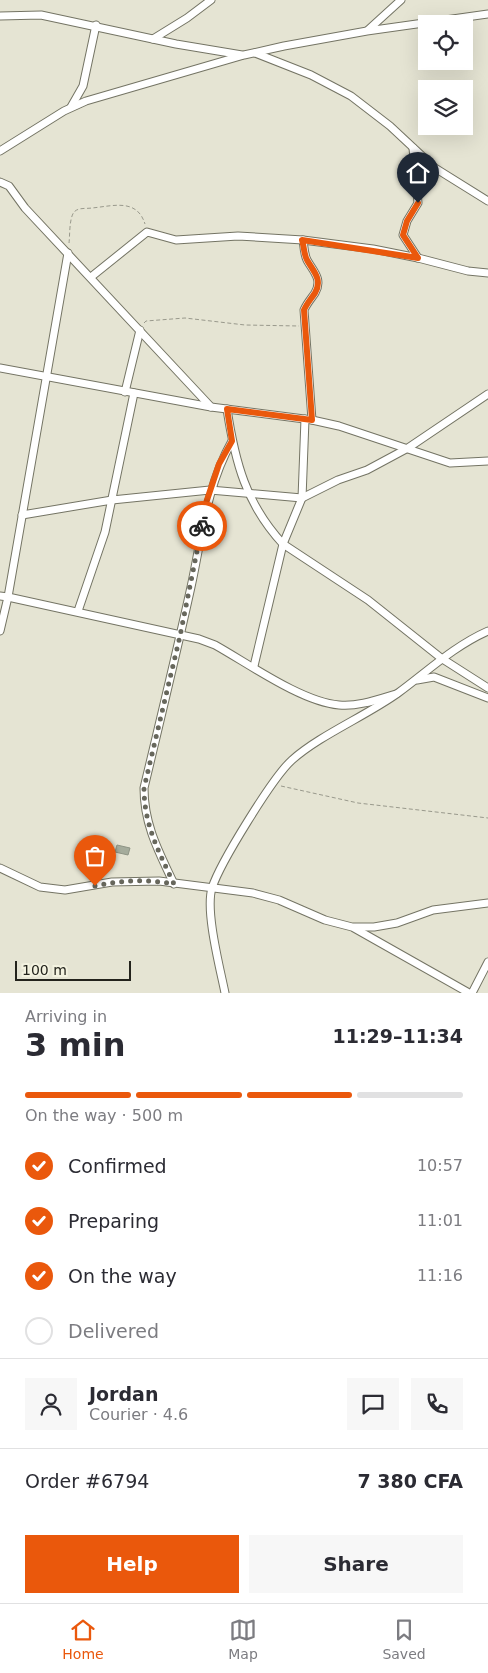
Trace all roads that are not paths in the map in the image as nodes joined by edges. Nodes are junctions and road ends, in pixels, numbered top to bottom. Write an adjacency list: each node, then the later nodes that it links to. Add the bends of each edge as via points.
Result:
1 (212, 0): 7 (street)
2 (401, 0): 6 (street)
3 (488, 14): 6 (street)
4 (0, 16): 5 (street, via 41,15)
5 (96, 25): 7 (street); 10 (street, via 83,86)
6 (367, 31): 8 (street)
7 (153, 39): 9 (street)
8 (255, 53): 9 (street); 11 (street, via 311,75 351,96)
9 (244, 55): 10 (street)
10 (70, 108): 12 (street)
11 (412, 148): 14 (street, via 435,168); 17 (street, via 418,203 403,235)
12 (0, 151)
13 (0, 182): 16 (street, via 8,186)
14 (488, 201)
15 (302, 240): 17 (street); 19 (street, via 238,236 176,240 148,232); 28 (street, via 306,259 315,270 318,282 304,310)
16 (68, 253): 19 (street); 22 (street)
17 (418, 258): 18 (street)
18 (488, 273)
19 (91, 277): 20 (street)
20 (140, 330): 23 (street); 26 (street)
21 (0, 368): 22 (street)
22 (45, 377): 23 (street); 36 (street)
23 (125, 392): 24 (street)
24 (134, 394): 26 (street); 35 (street)
25 (488, 394): 30 (street)
26 (211, 406): 27 (street)
27 (227, 409): 28 (street); 29 (street)
28 (308, 419): 30 (street); 34 (street)
29 (232, 441): 32 (street); 33 (street)
30 (408, 448): 31 (street, via 450,463); 34 (street)
31 (488, 461)
32 (210, 490): 33 (street); 35 (street); 42 (street)
33 (247, 494): 34 (street); 37 (street)
34 (302, 498): 37 (street)
35 (112, 500): 36 (street); 39 (street, via 105,532)
36 (22, 515): 38 (street)
37 (283, 544): 43 (street, via 368,600); 44 (street)
38 (4, 596): 39 (street); 40 (street)
39 (78, 611): 42 (street)
40 (0, 630)
41 (488, 631): 43 (street)
42 (180, 636): 44 (street, via 215,645); 50 (street, via 144,788 149,833)
43 (441, 658): 45 (street); 46 (street)
44 (254, 666): 47 (street, via 313,700 340,706 371,702)
45 (412, 682): 47 (street); 48 (street, via 434,677)
46 (488, 688)
47 (396, 694): 51 (street, via 292,760 273,784)
48 (488, 698)
49 (0, 868): 50 (street, via 40,887 65,890 112,882 159,881)
50 (174, 884): 51 (street)
51 (212, 889): 53 (street, via 253,893 279,900 325,920); 55 (street, via 212,919)
52 (488, 903): 53 (street, via 434,910 374,928)
53 (352, 927): 56 (street)
54 (488, 962): 56 (street)
55 (225, 993)
56 (470, 993)

